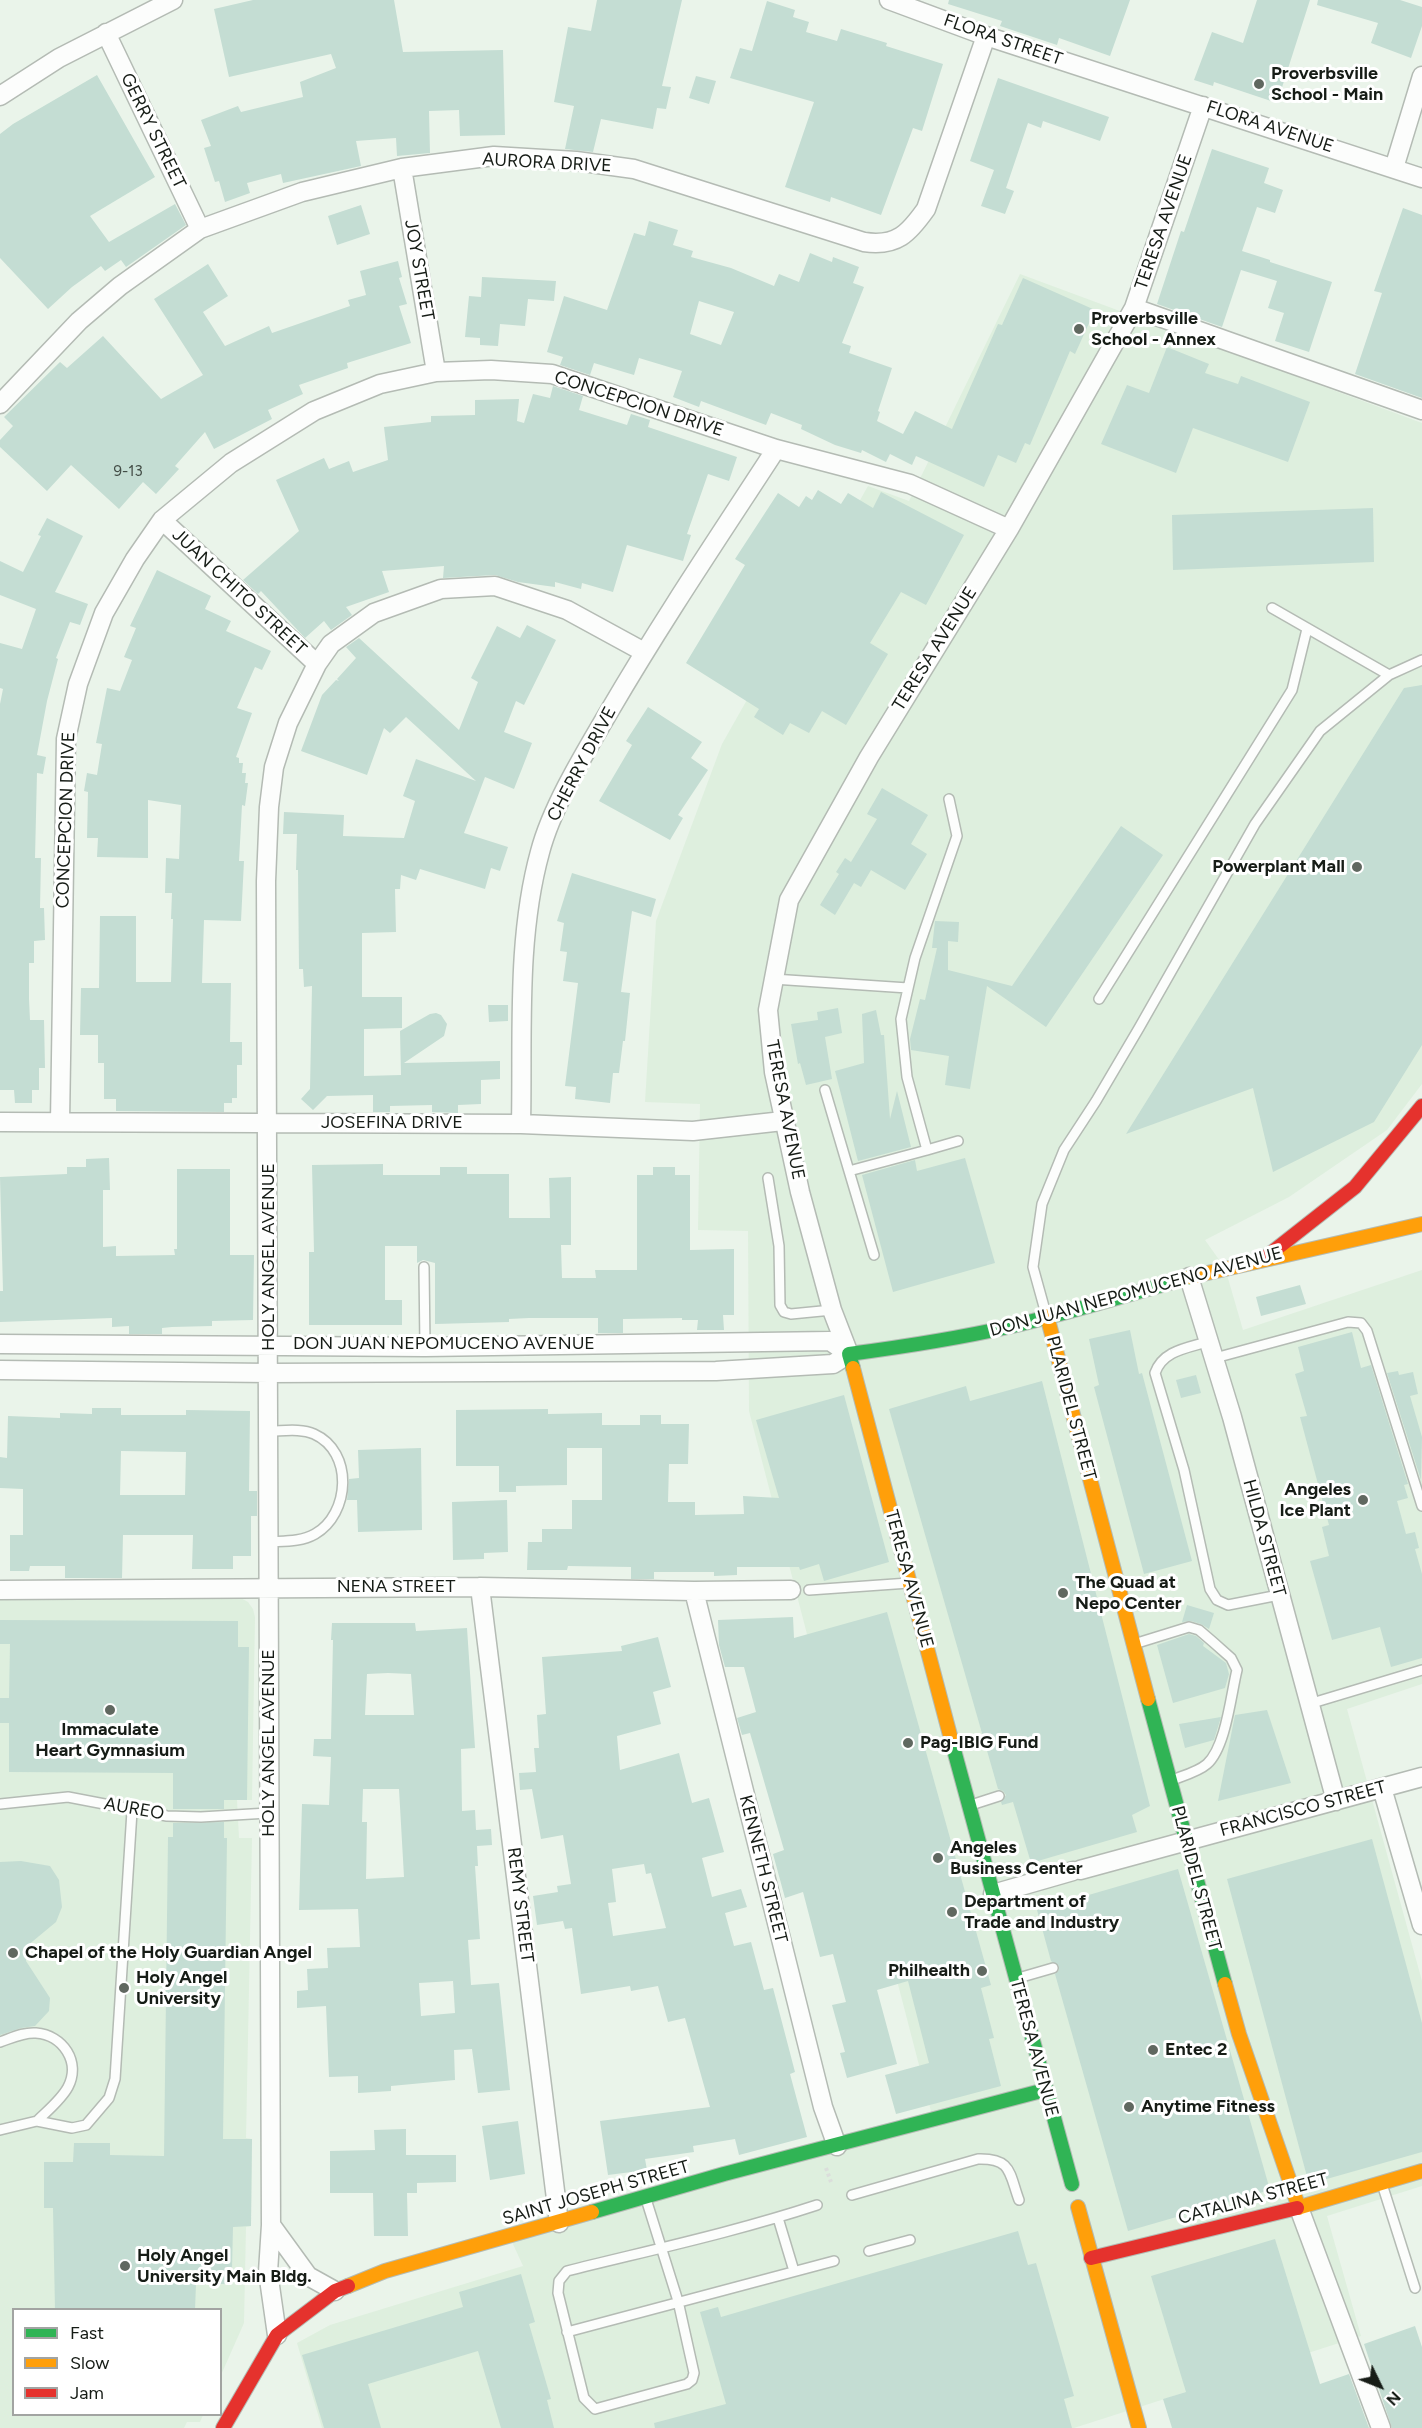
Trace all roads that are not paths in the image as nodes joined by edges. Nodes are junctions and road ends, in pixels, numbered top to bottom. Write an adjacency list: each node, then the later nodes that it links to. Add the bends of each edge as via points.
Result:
1 (173, 0): 3 (street)
2 (889, 0): 4 (street, FLORA STREET)
3 (106, 33): 7 (street); 12 (street, GERRY STREET)
4 (986, 36): 6 (street, FLORA STREET); 9 (street, AURORA DRIVE, via 926,209 912,229 881,244 864,242 634,169 494,156)
5 (1422, 76): 10 (street)
6 (1117, 79): 8 (street, FLORA AVENUE)
7 (0, 96)
8 (1203, 106): 10 (street, FLORA AVENUE); 13 (street, TERESA AVENUE)
9 (402, 168): 12 (street, AURORA DRIVE, via 302,192); 14 (street, JOY STREET)
10 (1394, 168): 11 (street, FLORA AVENUE)
11 (1422, 178)
12 (200, 229): 15 (street, AURORA DRIVE, via 120,286 79,321)
13 (1134, 308): 16 (street); 19 (street, TERESA AVENUE)
14 (436, 372): 17 (street, CONCEPCION DRIVE, via 552,374); 18 (street, CONCEPCION DRIVE, via 380,384 314,411 231,463)
15 (0, 404)
16 (1422, 410)
17 (776, 449): 19 (street, CONCEPCION DRIVE, via 910,484); 22 (street, CHERRY DRIVE)
18 (162, 520): 24 (street, JUAN CHITO STREET); 34 (street, CONCEPCION DRIVE, via 104,613 78,684 66,739)
19 (1009, 530): 27 (street, TERESA AVENUE, via 869,757 789,900)
20 (1272, 608): 21 (lane)
21 (1307, 628): 25 (lane); 29 (lane, via 1292,690)
22 (644, 652): 24 (street, HOLY ANGEL AVENUE, via 567,610 495,586 441,589 374,613 331,644); 36 (street, CHERRY DRIVE, via 583,756 539,854 525,954)
23 (1422, 660): 25 (lane)
24 (316, 664): 35 (street, HOLY ANGEL AVENUE, via 288,723 274,767 269,807)
25 (1389, 675): 47 (lane, via 1320,731 1255,824 1134,1037 1064,1150 1042,1204 1033,1267)
26 (949, 799): 28 (lane, via 957,836)
27 (773, 979): 28 (lane); 32 (street, TERESA AVENUE, via 768,1010)
28 (908, 988): 38 (lane, via 901,1019 907,1077)
29 (1099, 999)
30 (825, 1090): 39 (lane)
31 (1422, 1106): 43 (street, via 1355,1187)
32 (783, 1121): 36 (street, JOSEFINA DRIVE, via 693,1131); 46 (street, TERESA AVENUE)
33 (0, 1122): 34 (street, JOSEFINA DRIVE)
34 (60, 1122): 35 (street, JOSEFINA DRIVE)
35 (268, 1122): 36 (street, JOSEFINA DRIVE); 49 (street, HOLY ANGEL AVENUE)
36 (521, 1124)
37 (958, 1141): 38 (lane)
38 (927, 1150): 39 (lane)
39 (849, 1171): 42 (lane)
40 (768, 1178): 46 (lane, via 779,1246 780,1305 791,1314)
41 (1422, 1224): 43 (street, DON JUAN NEPOMUCENO AVENUE)
42 (874, 1255)
43 (1266, 1257): 45 (street, DON JUAN NEPOMUCENO AVENUE)
44 (423, 1267): 51 (lane)
45 (1189, 1277): 47 (street, DON JUAN NEPOMUCENO AVENUE); 52 (street, HILDA STREET)
46 (832, 1310): 53 (street, TERESA AVENUE)
47 (1047, 1316): 53 (street, DON JUAN NEPOMUCENO AVENUE, via 918,1345); 67 (street, PLARIDEL STREET)
48 (0, 1344): 49 (street, DON JUAN NEPOMUCENO AVENUE)
49 (269, 1344): 51 (street, DON JUAN NEPOMUCENO AVENUE); 56 (street, HOLY ANGEL AVENUE)
50 (562, 1345): 51 (street, DON JUAN NEPOMUCENO AVENUE); 53 (street, DON JUAN NEPOMUCENO AVENUE, via 830,1341); 55 (street)
51 (425, 1347)
52 (1212, 1350): 58 (lane, via 1348,1322 1361,1323 1367,1331); 66 (street, HILDA STREET); 66 (lane, via 1166,1355 1155,1373 1180,1455 1210,1589 1217,1600 1228,1605)
53 (849, 1354): 55 (street, DON JUAN NEPOMUCENO AVENUE, via 833,1364 765,1369); 60 (street, TERESA AVENUE)
54 (0, 1370): 56 (street, DON JUAN NEPOMUCENO AVENUE)
55 (561, 1372): 56 (street, DON JUAN NEPOMUCENO AVENUE)
56 (269, 1373): 57 (street, HOLY ANGEL AVENUE)
57 (268, 1431): 59 (street, HOLY ANGEL AVENUE); 59 (lane, via 313,1433 330,1445 342,1473 339,1503 325,1528 308,1538)
58 (1422, 1506)
59 (269, 1542): 62 (street, HOLY ANGEL AVENUE)
60 (910, 1583): 64 (lane); 76 (street, TERESA AVENUE)
61 (480, 1587): 62 (street, NENA STREET); 65 (street, NENA STREET); 99 (street, REMY STREET)
62 (269, 1588): 63 (street, NENA STREET); 78 (street, HOLY ANGEL AVENUE)
63 (0, 1590)
64 (800, 1590): 65 (street, NENA STREET)
65 (693, 1591): 88 (street, KENNETH STREET, via 823,2107)
66 (1280, 1595): 69 (street, HILDA STREET)
67 (1134, 1644): 71 (street, PLARIDEL STREET); 71 (lane, via 1189,1627 1199,1630 1231,1658 1237,1670 1215,1754 1206,1766)
68 (1422, 1670): 69 (lane)
69 (1309, 1704): 74 (street, HILDA STREET)
70 (1422, 1778): 72 (street, FRANCISCO STREET)
71 (1170, 1781): 79 (street, PLARIDEL STREET)
72 (1382, 1788): 74 (street, FRANCISCO STREET); 81 (street)
73 (999, 1796): 76 (lane)
74 (1336, 1801): 79 (street, FRANCISCO STREET)
75 (0, 1804): 77 (lane, AUREO, via 68,1797)
76 (969, 1806): 80 (street, TERESA AVENUE)
77 (132, 1811): 78 (lane, AUREO, via 201,1817); 86 (lane, via 115,2079 109,2098 86,2125 72,2128)
78 (268, 1813): 100 (street, HOLY ANGEL AVENUE)
79 (1186, 1841): 80 (street, FRANCISCO STREET); 97 (street, PLARIDEL STREET, via 1239,2034)
80 (993, 1894): 83 (street, TERESA AVENUE)
81 (1422, 1925)
82 (1053, 1968): 83 (lane)
83 (1015, 1979): 85 (street, TERESA AVENUE)
84 (0, 2042): 86 (lane, via 38,2033 62,2043 71,2058 73,2073 68,2086)
85 (1045, 2090): 88 (street, SAINT JOSEPH STREET); 91 (street, TERESA AVENUE)
86 (37, 2121): 87 (lane)
87 (0, 2130)
88 (837, 2146): 93 (street, SAINT JOSEPH STREET)
89 (1422, 2170): 90 (street, CATALINA STREET)
90 (1381, 2182): 97 (street, CATALINA STREET); 107 (lane)
91 (1068, 2185)
92 (852, 2195): 94 (lane, via 978,2159 994,2158 1006,2166)
93 (646, 2198): 99 (street, SAINT JOSEPH STREET); 102 (lane)
94 (1019, 2200)
95 (817, 2205): 98 (lane)
96 (1078, 2208): 104 (street)
97 (1299, 2208): 104 (street, CATALINA STREET); 114 (street, PLARIDEL STREET)
98 (778, 2218): 102 (lane); 106 (lane)
99 (559, 2223): 108 (street, SAINT JOSEPH STREET, via 385,2271)
100 (271, 2225): 108 (street, via 303,2271 315,2282); 111 (street, HOLY ANGEL AVENUE, via 268,2272)
101 (910, 2240): 103 (lane)
102 (660, 2248): 109 (lane); 110 (lane, via 567,2271 559,2281 558,2293)
103 (870, 2251)
104 (1091, 2258): 113 (street)
105 (834, 2260): 106 (lane)
106 (794, 2271): 109 (lane)
107 (1415, 2288)
108 (336, 2291): 111 (street, SAINT JOSEPH STREET)
109 (678, 2301): 110 (lane); 110 (lane, via 694,2373 692,2380 595,2409 584,2398)
110 (567, 2331)
111 (277, 2335): 112 (street, SAINT JOSEPH STREET)
112 (223, 2428)
113 (1139, 2428)
114 (1381, 2428)

